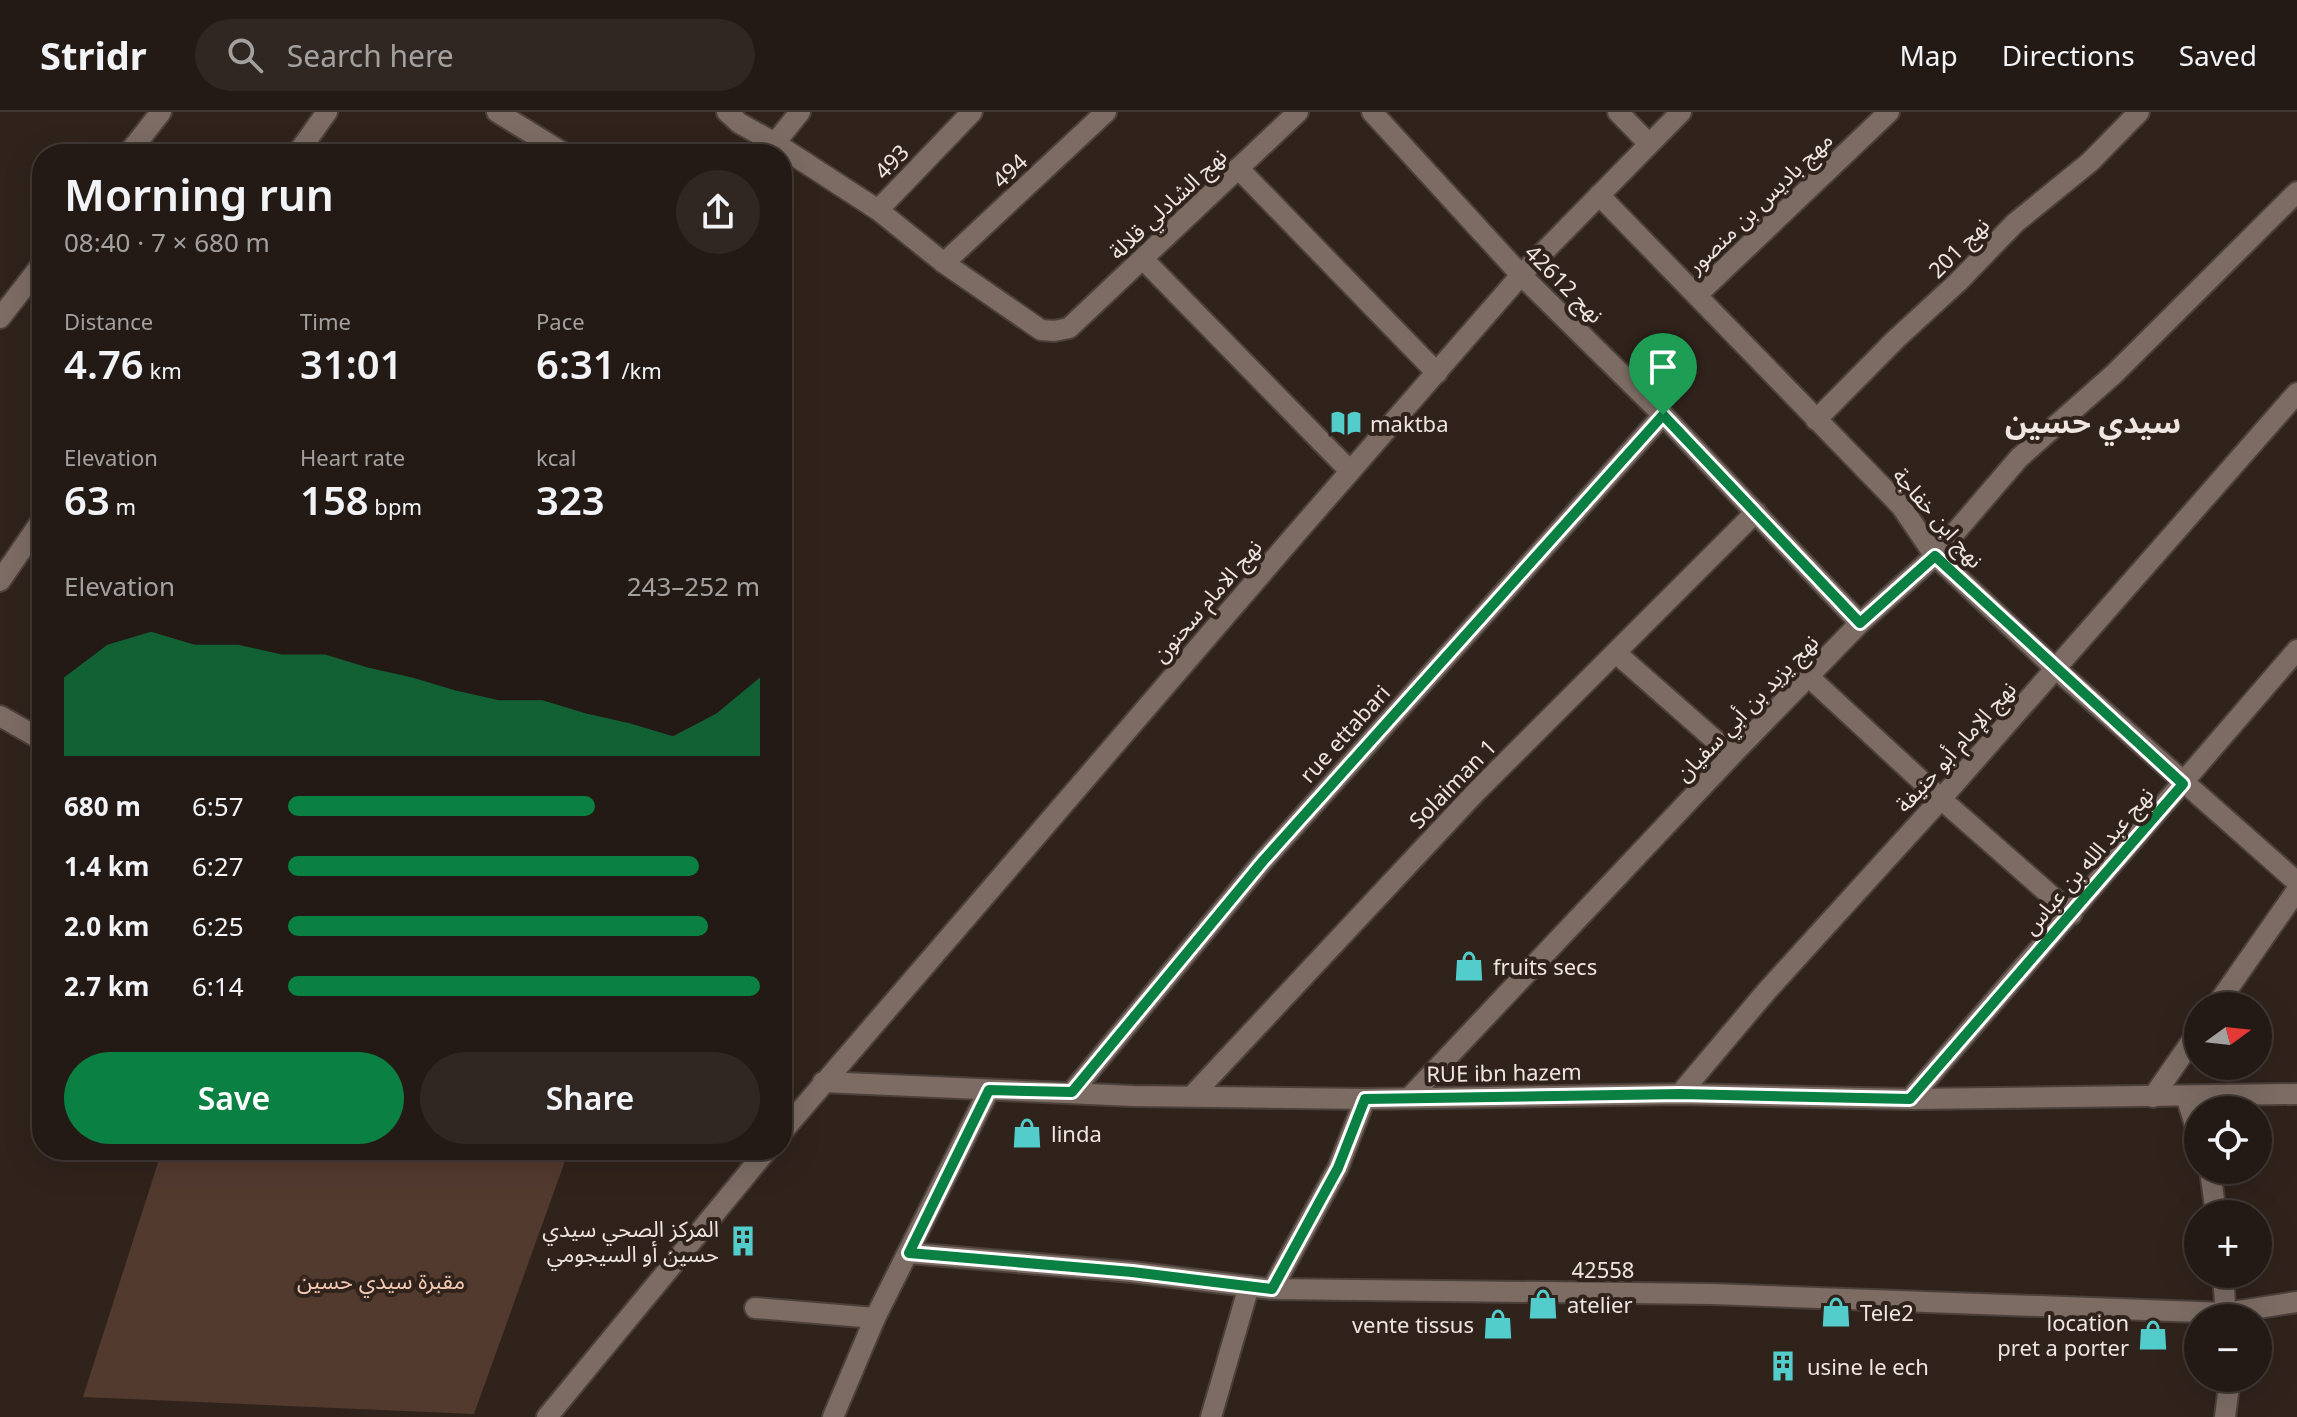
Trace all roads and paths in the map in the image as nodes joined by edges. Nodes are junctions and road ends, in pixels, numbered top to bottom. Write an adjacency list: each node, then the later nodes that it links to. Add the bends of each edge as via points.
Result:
1 (161, 112): 15 (street)
2 (327, 112): 16 (street)
3 (497, 112): 17 (street)
4 (727, 112): 14 (street)
5 (800, 112): 14 (street)
6 (972, 112): 23 (street, 493)
7 (1106, 112): 25 (street, 494)
8 (1298, 112): 20 (street, نهج الشادلي قلالة)
9 (1372, 112): 26 (street, نهج 42612)
10 (1618, 112): 18 (street)
11 (1681, 112): 18 (street, نهج الامام سحنون)
12 (1889, 112): 28 (street, مهج باديس بن منصور)
13 (2139, 112): 33 (street, نهج 201, via 2090,162 2015,223)
14 (775, 143)
15 (136, 144)
16 (304, 144)
17 (545, 144)
18 (1649, 144): 22 (street, نهج الامام سحنون)
19 (792, 154): 23 (street)
20 (1238, 168): 24 (street, نهج الشادلي قلالة); 30 (street)
21 (2297, 192): 37 (street, نهج يزيد بن أبي سفيان, via 2114,374 2019,458)
22 (1599, 195): 26 (street, نهج الامام سحنون); 28 (street, نهج ابن خفاجة)
23 (878, 210): 25 (street)
24 (1143, 259): 25 (street, نهج الشادلي قلالة, via 1069,328 1054,331 1041,330); 34 (street)
25 (944, 263)
26 (1521, 275): 30 (street, نهج الامام سحنون); 32 (street, نهج 42612)
27 (32, 276): 29 (street)
28 (1698, 294): 33 (street, نهج ابن خفاجة)
29 (2, 312)
30 (1437, 373): 34 (street, نهج الامام سحنون)
31 (2297, 393): 42 (street, نهج الإمام أبو حنيفة)
32 (1663, 415): 35 (street, نهج 42612); 56 (street, rue ettabari, via 1263,861)
33 (1816, 420): 37 (street, نهج ابن خفاجة, via 1901,506)
34 (1350, 471): 54 (street, نهج الامام سحنون)
35 (1756, 512): 39 (street, نهج 42612); 41 (street, Solaiman 1)
36 (32, 535): 38 (street)
37 (1935, 556): 39 (street, نهج يزيد بن أبي سفيان); 42 (street, نهج ابن خفاجة)
38 (0, 581)
39 (1860, 623): 43 (street, نهج يزيد بن أبي سفيان)
40 (2297, 650): 47 (street, نهج عبد الله بن عباس)
41 (1616, 653): 46 (street); 59 (street, Solaiman 1, via 1465,804)
42 (2055, 668): 47 (street, نهج ابن خفاجة); 48 (street, نهج الإمام أبو حنيفة)
43 (1809, 677): 46 (street, نهج يزيد بن أبي سفيان); 48 (street)
44 (0, 716): 45 (street)
45 (32, 734)
46 (1732, 755): 62 (street, نهج يزيد بن أبي سفيان)
47 (2183, 784): 49 (street, نهج ابن خفاجة); 51 (street, نهج عبد الله بن عباس)
48 (1941, 799): 51 (street); 57 (street, نهج الإمام أبو حنيفة)
49 (2297, 882)
50 (2297, 890): 52 (street)
51 (2072, 914): 65 (street, نهج عبد الله بن عباس)
52 (2226, 992)
53 (2184, 1052): 63 (street)
54 (823, 1082): 55 (street, RUE ibn hazem); 66 (street, نهج الامام سحنون)
55 (989, 1090): 56 (street, RUE ibn hazem); 68 (street)
56 (1072, 1092): 59 (street, RUE ibn hazem)
57 (1680, 1094): 62 (street, RUE ibn hazem); 65 (street, RUE ibn hazem)
58 (2297, 1094): 61 (street)
59 (1192, 1096): 64 (street, RUE ibn hazem)
60 (2184, 1096): 63 (street, RUE ibn hazem)
61 (2186, 1096)
62 (1410, 1097): 64 (street, RUE ibn hazem)
63 (2153, 1097): 65 (street, RUE ibn hazem)
64 (1365, 1099): 70 (street, via 1338,1168)
65 (1910, 1099)
66 (792, 1120)
67 (759, 1160): 77 (street)
68 (909, 1253): 69 (street, 42558); 75 (street)
69 (1249, 1286): 70 (street, 42558); 79 (street)
70 (1272, 1289): 74 (street, 42558, via 1910,1299)
71 (2297, 1302): 72 (street, 42558)
72 (2272, 1307)
73 (755, 1308): 75 (street)
74 (2184, 1314)
75 (875, 1318): 78 (street)
76 (2228, 1392): 80 (street)
77 (547, 1417)
78 (833, 1417)
79 (1211, 1417)
80 (2225, 1417)

